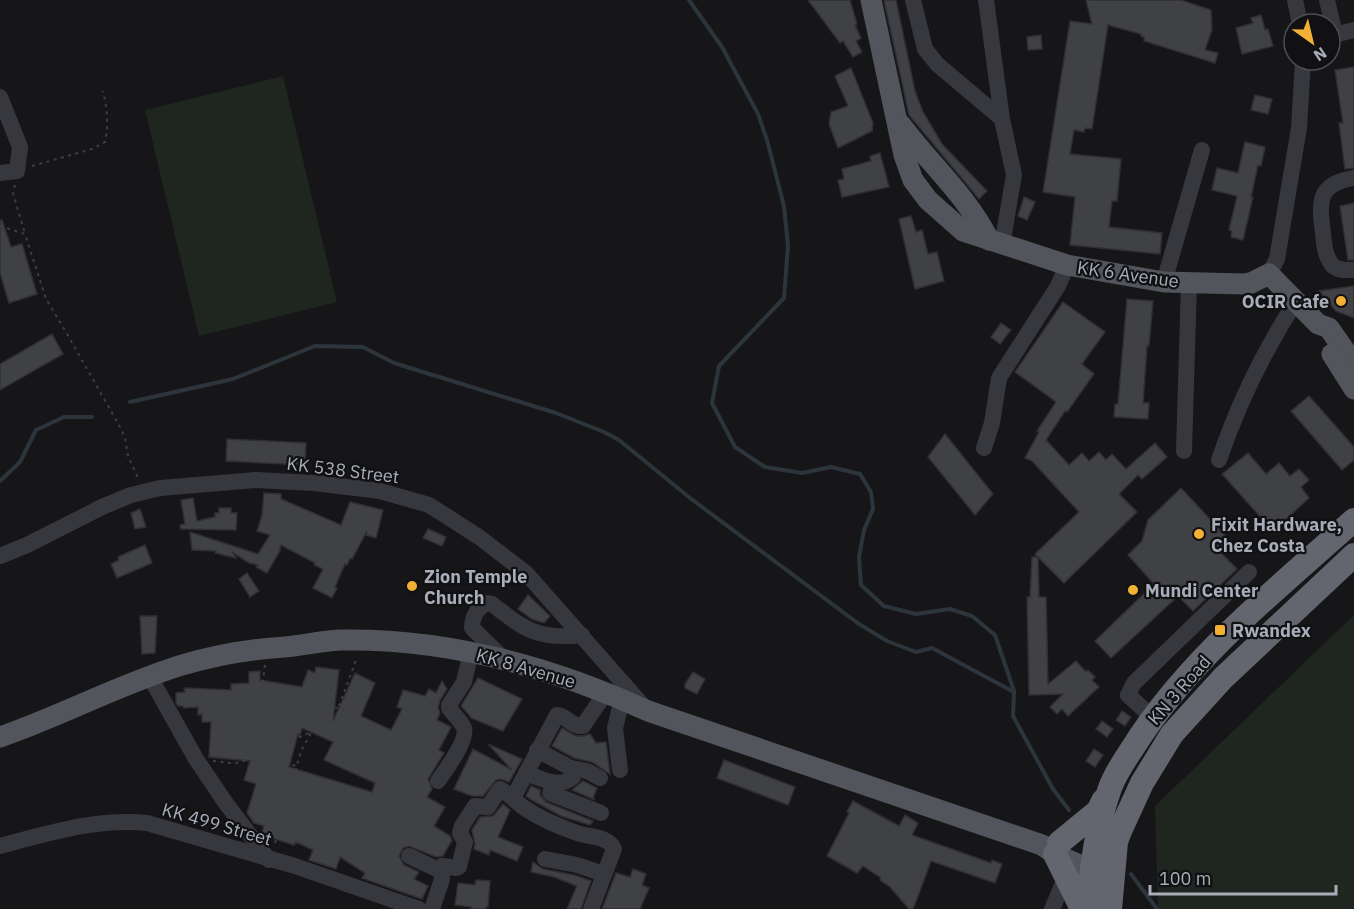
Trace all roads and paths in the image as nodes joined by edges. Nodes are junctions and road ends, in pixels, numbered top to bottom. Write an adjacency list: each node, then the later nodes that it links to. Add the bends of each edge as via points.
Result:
1 (871, 0): 14 (main road, KK 6 Avenue, via 895,117 913,180 928,200 963,231)
2 (913, 0): 7 (street, via 926,49 937,64)
3 (986, 0): 7 (street)
4 (1302, 72): 17 (street, via 1299,128 1277,260)
5 (103, 91): 9 (path, via 108,120 105,142)
6 (0, 97): 9 (street, via 20,147)
7 (1002, 119): 14 (street, via 1014,175)
8 (1202, 150): 18 (street)
9 (17, 171): 10 (street); 13 (path, via 13,193)
10 (0, 173)
11 (1354, 178): 16 (street, via 1328,187 1322,194 1320,210 1326,255 1338,270)
12 (0, 226): 13 (path)
13 (25, 234): 27 (path, via 46,299 120,427)
14 (996, 242): 15 (main road, KK 6 Avenue)
15 (1067, 265): 18 (main road, KK 6 Avenue); 24 (street, via 1058,286 999,378)
16 (1354, 270)
17 (1269, 274): 19 (main road, KK 6 Avenue, via 1251,283); 20 (main road)
18 (1164, 282): 19 (main road, KK 6 Avenue)
19 (1189, 283): 25 (street)
20 (1296, 301): 21 (main road); 26 (street, via 1251,382)
21 (1318, 324): 22 (main road, via 1329,328); 23 (main road, via 1320,334)
22 (1354, 364)
23 (1354, 388)
24 (984, 448)
25 (1184, 451)
26 (1219, 460)
27 (144, 492): 30 (street, KK 538 Street, via 102,507); 32 (street, KK 538 Street, via 256,480 314,483 406,497 429,505 526,573)
28 (1354, 520): 43 (highway, KN 3 Road, via 1215,648)
29 (1354, 555): 65 (highway, KN 3 Road, via 1223,678 1172,734 1142,783)
30 (0, 556)
31 (1249, 572): 43 (street, via 1134,683 1128,694)
32 (582, 635): 36 (street, via 542,635 525,629 486,603 475,612 472,628); 42 (street, KK 538 Street)
33 (266, 648): 34 (main road, KK 8 Avenue, via 339,640 428,644); 37 (main road, KK 8 Avenue, via 183,665); 38 (path)
34 (471, 652): 36 (main road, KK 8 Avenue); 54 (street, via 464,682 449,705 465,732 459,750)
35 (356, 660): 41 (path)
36 (505, 660): 39 (main road, KK 8 Avenue)
37 (150, 677): 45 (main road, KK 8 Avenue); 47 (street)
38 (261, 693): 40 (path); 44 (path, via 256,724 300,737)
39 (614, 695): 42 (main road, KK 8 Avenue); 46 (street, via 583,726 557,715); 50 (street)
40 (327, 705): 41 (path); 44 (path)
41 (338, 707): 48 (path, via 360,716 361,722)
42 (648, 711): 61 (main road, KK 8 Avenue)
43 (1152, 717): 55 (highway, KN 3 Road)
44 (313, 730): 49 (path)
45 (0, 737)
46 (537, 750): 51 (street); 52 (street)
47 (196, 759): 49 (path, via 238,764 250,756); 64 (street)
48 (341, 765)
49 (297, 766): 64 (path)
50 (620, 770)
51 (526, 773): 56 (street); 57 (street)
52 (574, 773): 53 (street, via 587,771); 56 (street, via 568,781 558,784)
53 (600, 778)
54 (438, 781)
55 (1110, 788): 61 (highway, via 1098,811); 65 (highway, KN 3 Road, via 1099,826)
56 (556, 791): 58 (street); 59 (street)
57 (513, 798): 59 (street); 66 (street, via 500,789 488,807 476,806 460,830 465,842 459,867 442,866)
58 (600, 813)
59 (537, 815): 67 (street, via 614,846)
60 (0, 846): 64 (street, KK 499 Street, via 70,828 125,821)
61 (1052, 847): 65 (main road, KK 8 Avenue); 68 (highway)
62 (409, 856): 66 (street)
63 (546, 859): 67 (street)
64 (269, 860): 69 (street, KK 499 Street)
65 (1104, 860): 74 (highway, KN 3 Road); 75 (highway, KN 3 Road)
66 (441, 871): 70 (street)
67 (604, 874): 71 (street)
68 (1066, 876): 72 (street); 73 (highway)
69 (419, 909)
70 (432, 909)
71 (591, 909)
72 (1052, 909)
73 (1082, 909)
74 (1087, 909)
75 (1110, 909)

